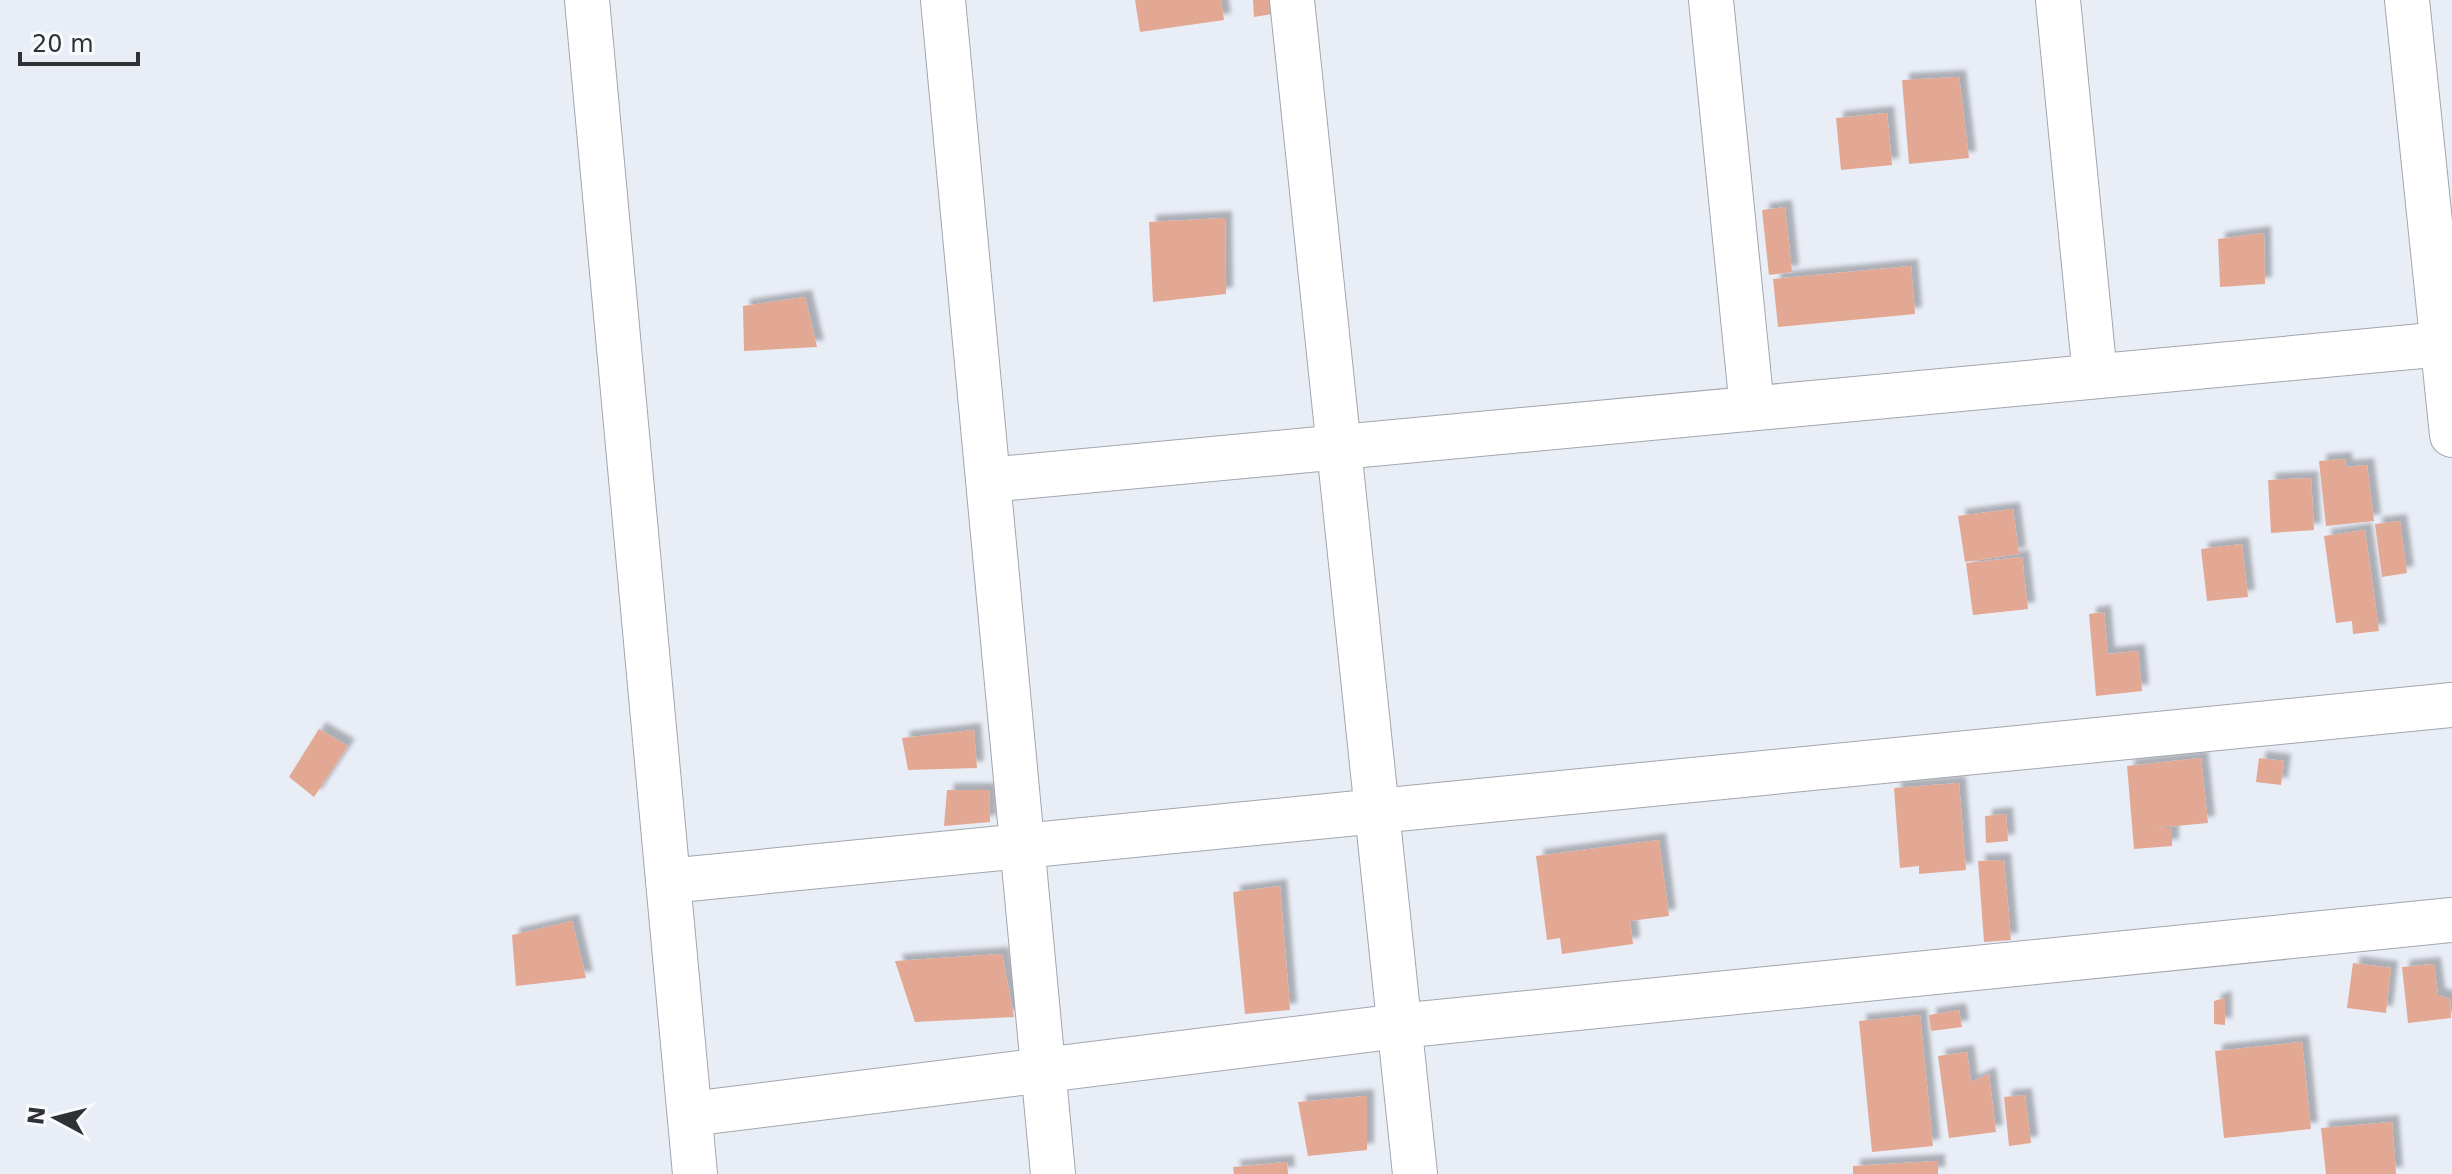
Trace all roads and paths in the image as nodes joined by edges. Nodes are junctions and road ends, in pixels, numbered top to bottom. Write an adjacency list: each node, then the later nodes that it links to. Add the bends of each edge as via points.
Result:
1 (587, 0): 16 (street)
2 (943, 0): 12 (street)
3 (1292, 0): 11 (street)
4 (1711, 0): 9 (street)
5 (2058, 0): 8 (street)
6 (2407, 0): 7 (street)
7 (2443, 344): 8 (street); 10 (street)
8 (2095, 376): 9 (street)
9 (1752, 408): 11 (street)
10 (2452, 435)
11 (1338, 447): 12 (street); 14 (street)
12 (988, 480): 15 (street)
13 (2452, 705): 14 (street)
14 (1377, 811): 15 (street); 18 (street)
15 (1023, 847): 16 (street); 19 (street)
16 (668, 881): 20 (street)
17 (2452, 920): 18 (street)
18 (1399, 1026): 19 (street); 23 (street)
19 (1043, 1068): 20 (street); 22 (street)
20 (690, 1114): 21 (street)
21 (695, 1174)
22 (1053, 1174)
23 (1415, 1174)

